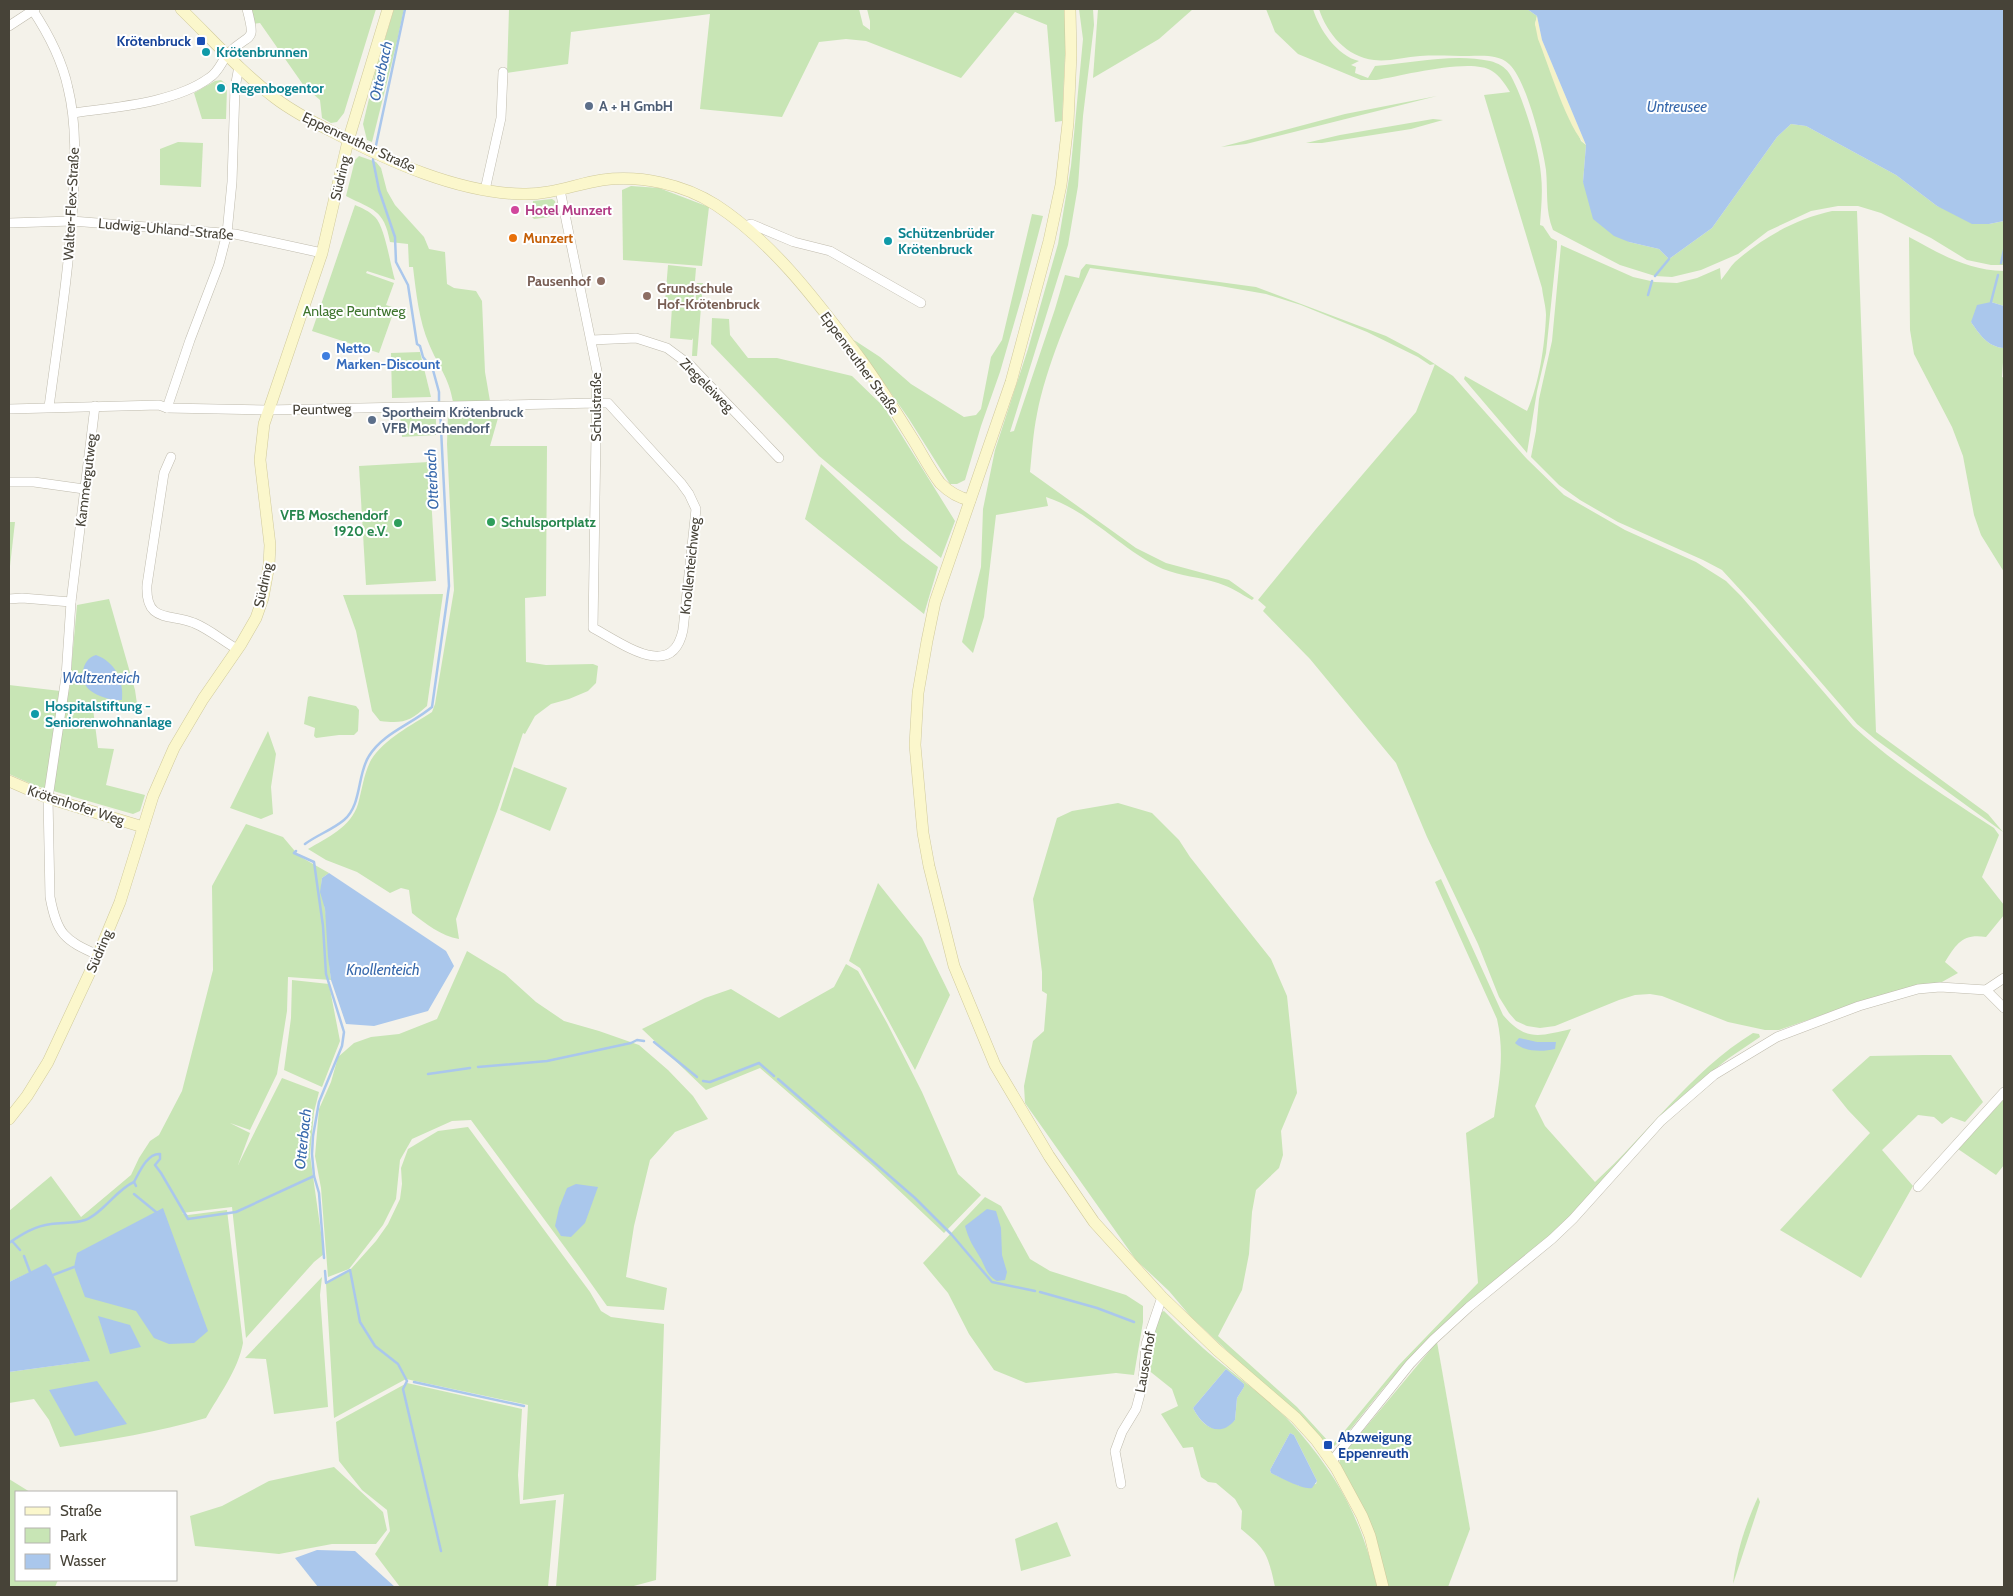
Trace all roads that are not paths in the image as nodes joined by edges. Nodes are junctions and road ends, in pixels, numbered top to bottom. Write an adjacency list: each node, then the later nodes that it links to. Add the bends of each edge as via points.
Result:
1 (33, 9): 6 (street); 10 (street, Walter-Flex-Straße, via 63,68)
2 (181, 9): 7 (main road, Eppenreuther Straße)
3 (247, 9): 7 (street, via 251,35)
4 (388, 9): 11 (main road, Südring)
5 (1070, 9): 31 (main road, via 1068,123 1049,241 1011,382)
6 (9, 26)
7 (227, 55): 8 (main road, Eppenreuther Straße); 10 (street, via 219,70 208,79 175,94 143,104)
8 (239, 66): 11 (main road, Eppenreuther Straße, via 294,112); 17 (street)
9 (503, 72): 12 (street, via 501,118)
10 (73, 113): 14 (street, Walter-Flex-Straße)
11 (348, 140): 12 (main road, Eppenreuther Straße, via 450,182); 18 (main road, Südring)
12 (485, 190): 13 (main road, Eppenreuther Straße, via 526,194)
13 (560, 190): 16 (main road, Eppenreuther Straße, via 602,180 644,180 669,184 713,203); 20 (street, Schulstraße)
14 (72, 221): 15 (street, Ludwig-Uhland-Straße); 17 (street, Ludwig-Uhland-Straße); 23 (street, Walter-Flex-Straße)
15 (9, 223)
16 (744, 226): 19 (street, Eppenreuther Straße, via 751,224 794,242 830,251); 31 (main road, Eppenreuther Straße, via 786,267 860,359 941,484 961,498)
17 (227, 233): 18 (street, Ludwig-Uhland-Straße); 24 (street)
18 (322, 253): 26 (main road, Südring)
19 (921, 303)
20 (592, 340): 21 (street, Schulstraße, via 597,371); 28 (street, Ziegeleiweg, via 636,338 668,348 690,365)
21 (596, 403): 26 (street, Peuntweg); 34 (street, Schulstraße); 34 (street, Knollenteichweg, via 608,403 615,410 681,483 696,509 683,630 675,650 654,658)
22 (95, 406): 23 (street); 24 (street, via 159,405); 30 (street, Kammergutweg)
23 (49, 407): 25 (street)
24 (167, 408): 26 (street, Peuntweg)
25 (9, 409)
26 (268, 410): 35 (main road, Südring, via 260,460 270,545 269,565 256,618)
27 (171, 457): 35 (street, via 164,473 147,585 148,599 158,615 193,622)
28 (779, 458)
29 (9, 482): 30 (street)
30 (84, 489): 33 (street, Kammergutweg)
31 (970, 500): 46 (main road, via 935,602 918,693 915,744 928,866 954,966 994,1065 1094,1222)
32 (9, 599): 33 (street)
33 (71, 602): 37 (street, Kammergutweg, via 66,676)
34 (594, 628)
35 (237, 649): 38 (main road, Südring, via 174,748)
36 (9, 781): 37 (main road, Krötenhofer Weg)
37 (48, 798): 38 (main road, Krötenhofer Weg); 39 (street, Kammergutweg, via 52,909 66,938)
38 (143, 827): 39 (main road, Südring, via 120,902)
39 (98, 955): 44 (main road, Südring, via 48,1062 28,1096)
40 (2004, 978): 41 (street)
41 (1986, 990): 42 (street); 47 (street, via 1918,989 1868,1003 1776,1037 1714,1075 1661,1121 1552,1239 1433,1340)
42 (2004, 1008)
43 (2004, 1092): 45 (street)
44 (9, 1119)
45 (1918, 1187)
46 (1162, 1297): 47 (main road, via 1296,1418); 48 (street, Lausenhof, via 1146,1344 1143,1382 1136,1409 1115,1451)
47 (1332, 1461): 49 (main road, via 1362,1516)
48 (1121, 1484)
49 (1383, 1587)

